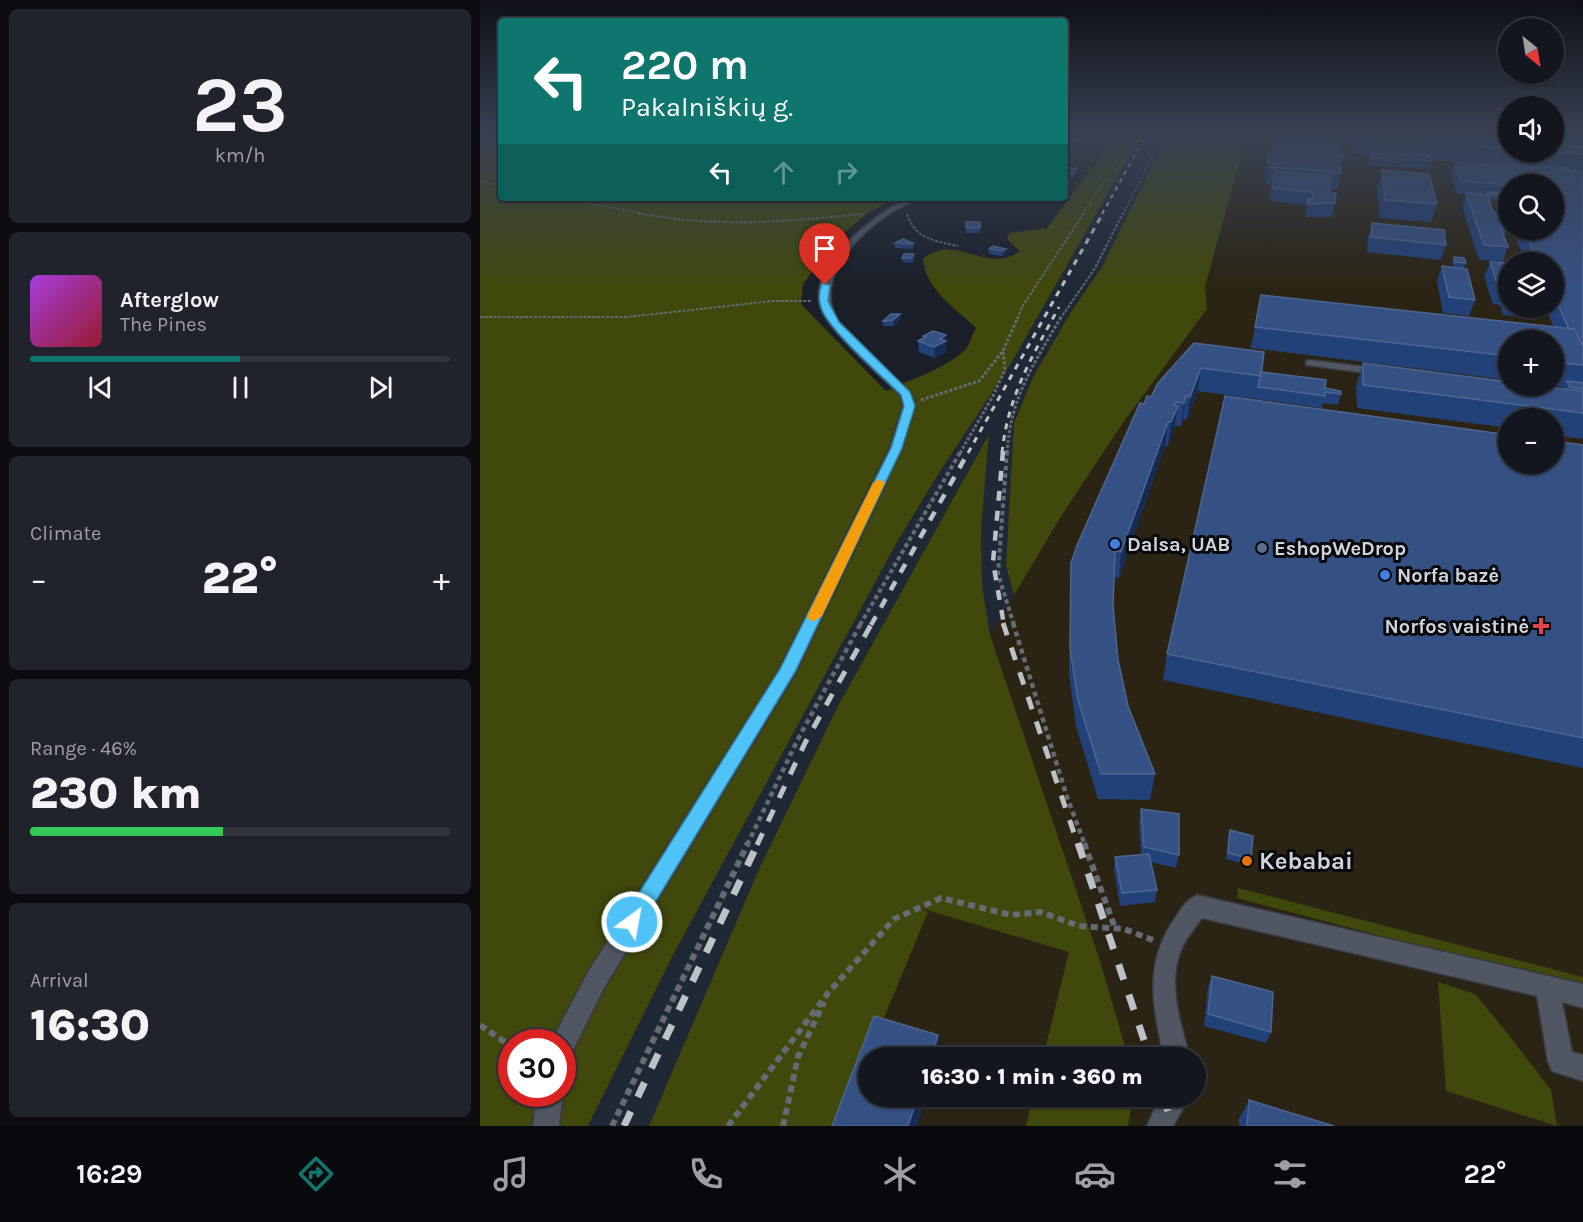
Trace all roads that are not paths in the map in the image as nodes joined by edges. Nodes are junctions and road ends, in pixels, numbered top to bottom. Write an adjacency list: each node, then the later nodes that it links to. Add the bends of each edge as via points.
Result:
1 (909, 201): 6 (street, via 874,221 854,240 825,285 824,301 835,324 906,394 909,406 896,448 787,672 596,980)
2 (1310, 363): 3 (street)
3 (1393, 373)
4 (1548, 986): 5 (street); 7 (street, via 1197,906 1171,946 1164,972 1166,1010); 8 (street, via 1561,1062)
5 (1583, 996)
6 (570, 1029)
7 (1174, 1047)
8 (1583, 1068)
9 (548, 1107): 11 (street)
10 (1169, 1107): 12 (street)
11 (546, 1126)
12 (1160, 1126)

